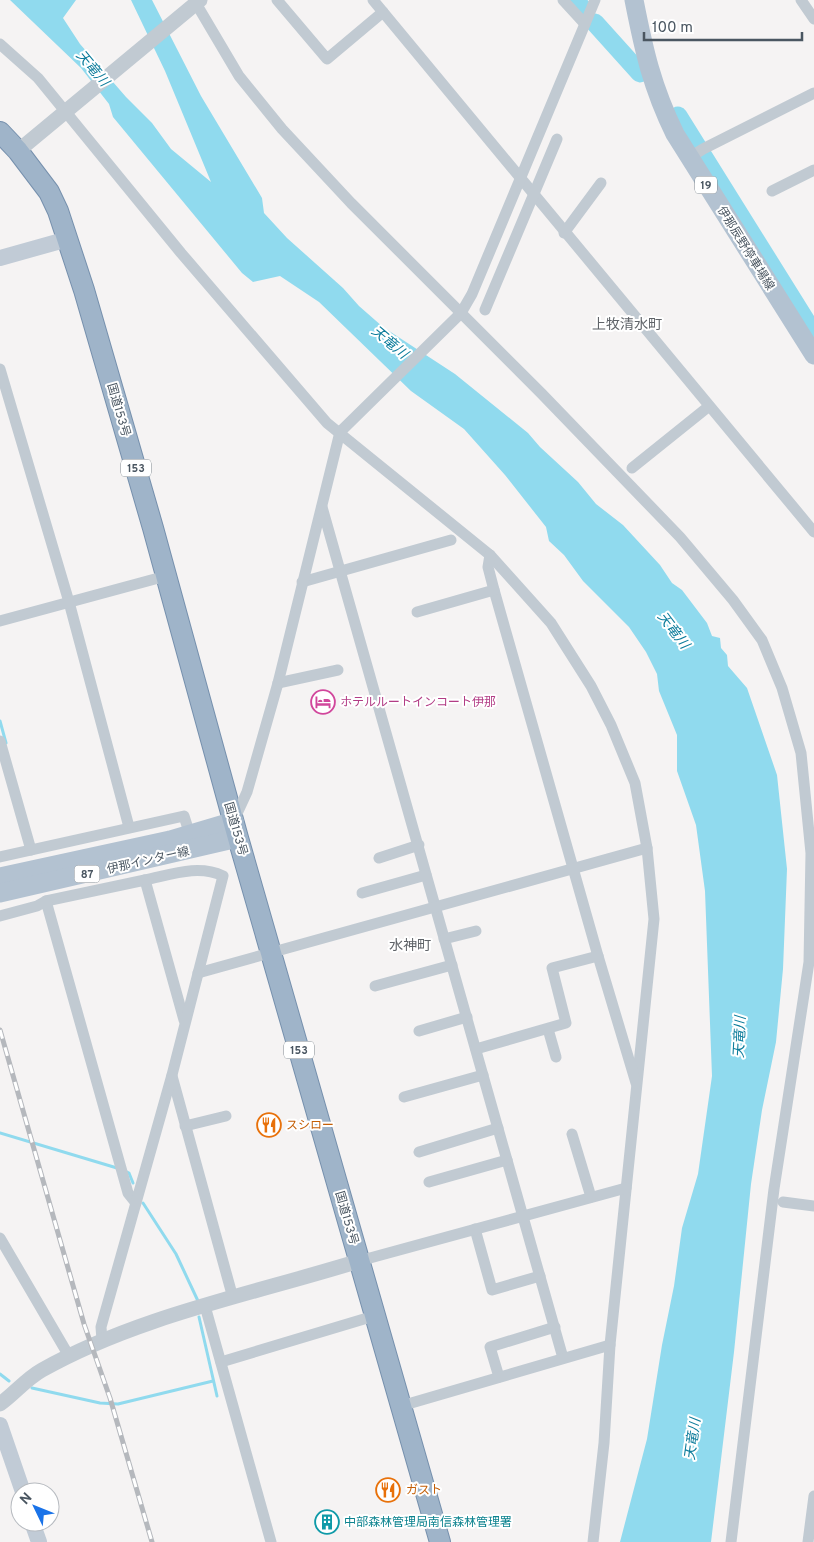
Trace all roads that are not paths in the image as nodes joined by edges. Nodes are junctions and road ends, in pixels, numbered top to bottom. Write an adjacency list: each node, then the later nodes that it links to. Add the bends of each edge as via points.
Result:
1 (277, 0): 8 (street, via 327,59)
2 (372, 0): 8 (street)
3 (563, 0): 10 (street)
4 (634, 0): 17 (main road, 伊那辰野停車場線 / 19, via 648,70 660,104)
5 (801, 0): 9 (street)
6 (591, 2): 10 (street)
7 (195, 3): 13 (street); 27 (street, via 239,76 282,129)
8 (383, 12): 19 (street)
9 (814, 19)
10 (585, 24): 19 (street)
11 (0, 44): 13 (street)
12 (814, 93): 17 (street)
13 (68, 109): 16 (street); 31 (street, via 181,253 327,423)
14 (0, 132): 16 (highway, 国道153号 / 153)
15 (557, 138): 22 (street)
16 (18, 151): 24 (highway, 国道153号 / 153, via 49,192)
17 (689, 158): 28 (main road, 伊那辰野停車場線 / 19)
18 (814, 170): 21 (street)
19 (520, 180): 22 (street); 27 (street, via 472,294)
20 (601, 183): 23 (street)
21 (772, 191)
22 (533, 197): 23 (street); 26 (street)
23 (564, 233): 30 (street)
24 (68, 240): 25 (main road); 38 (highway, 国道153号 / 153)
25 (0, 258)
26 (485, 310)
27 (459, 316): 31 (street); 54 (street, via 680,537 762,640 791,712 801,753)
28 (814, 355)
29 (0, 369): 41 (street)
30 (708, 407): 32 (street); 34 (street)
31 (340, 432): 33 (street); 36 (street)
32 (632, 468)
33 (322, 508): 37 (street); 39 (street)
34 (814, 532)
35 (451, 540): 37 (street)
36 (490, 556): 40 (street, via 488,567); 52 (street, via 551,623 591,686 635,783)
37 (341, 572): 39 (street); 50 (street)
38 (166, 576): 41 (street); 48 (highway, 国道153号 / 153)
39 (302, 582): 45 (street)
40 (494, 590): 42 (street); 57 (street)
41 (68, 602): 43 (street); 47 (street)
42 (417, 612)
43 (0, 621)
44 (338, 670): 45 (street)
45 (278, 683): 48 (street)
46 (0, 740): 53 (street)
47 (129, 827): 49 (street, via 184,816); 53 (street)
48 (236, 830): 49 (main road, 伊那インター線 / 87); 69 (highway, 国道153号 / 153)
49 (191, 842): 51 (main road, 伊那インター線 / 87); 58 (street)
50 (419, 845): 56 (street); 59 (street)
51 (172, 847): 60 (main road, 伊那インター線 / 87); 62 (main road, 伊那インター線 / 87)
52 (647, 848): 57 (street); 82 (street, via 654,919)
53 (31, 850): 55 (street)
54 (813, 853): 119 (street, via 809,962 774,1189)
55 (0, 857)
56 (379, 858)
57 (574, 869): 65 (street); 70 (street)
58 (197, 870): 61 (street); 72 (street, via 223,876)
59 (426, 875): 63 (street); 65 (street)
60 (0, 877)
61 (145, 880): 64 (street); 75 (street)
62 (0, 893)
63 (362, 893)
64 (46, 900): 66 (street, via 37,906); 94 (street, via 128,1192)
65 (435, 906): 68 (street); 69 (street)
66 (0, 916)
67 (476, 930): 68 (street)
68 (444, 938): 71 (street)
69 (272, 954): 72 (street); 99 (highway, 国道153号 / 153)
70 (598, 956): 76 (street, via 552,968 566,1024); 82 (street)
71 (452, 965): 73 (street); 74 (street)
72 (198, 973): 75 (street)
73 (375, 986)
74 (467, 1017): 77 (street); 78 (street)
75 (185, 1022): 80 (street)
76 (548, 1028): 78 (street); 79 (street)
77 (420, 1031)
78 (476, 1049): 81 (street)
79 (556, 1057)
80 (172, 1075): 85 (street); 94 (street)
81 (483, 1075): 83 (street); 86 (street)
82 (637, 1085): 91 (street)
83 (404, 1097)
84 (226, 1116): 85 (street)
85 (185, 1126): 101 (street)
86 (498, 1128): 88 (street); 89 (street)
87 (572, 1134): 92 (street)
88 (418, 1152)
89 (507, 1160): 90 (street); 96 (street)
90 (429, 1182)
91 (626, 1188): 92 (street); 106 (street)
92 (592, 1197): 96 (street)
93 (783, 1202): 95 (street)
94 (136, 1203): 105 (street, via 101,1328)
95 (814, 1206)
96 (523, 1215): 97 (street); 100 (street)
97 (474, 1229): 99 (street); 100 (street, via 492,1290)
98 (0, 1238): 107 (street)
99 (359, 1262): 101 (street); 103 (highway, 国道153号 / 153)
100 (540, 1276): 104 (street)
101 (233, 1298): 102 (street)
102 (205, 1306): 105 (street); 109 (street)
103 (374, 1316): 109 (street); 112 (highway, 国道153号 / 153)
104 (555, 1327): 108 (street); 110 (street, via 490,1347)
105 (102, 1340): 107 (street)
106 (610, 1345): 108 (street); 118 (street)
107 (69, 1356): 111 (street, via 40,1371)
108 (563, 1358): 110 (street)
109 (221, 1362): 116 (street)
110 (499, 1377): 112 (street)
111 (0, 1404)
112 (401, 1406): 117 (highway, 国道153号 / 153)
113 (2, 1435): 114 (main road)
114 (18, 1482)
115 (814, 1496): 120 (street)
116 (271, 1542)
117 (440, 1542)
118 (593, 1542)
119 (731, 1542)
120 (808, 1542)

